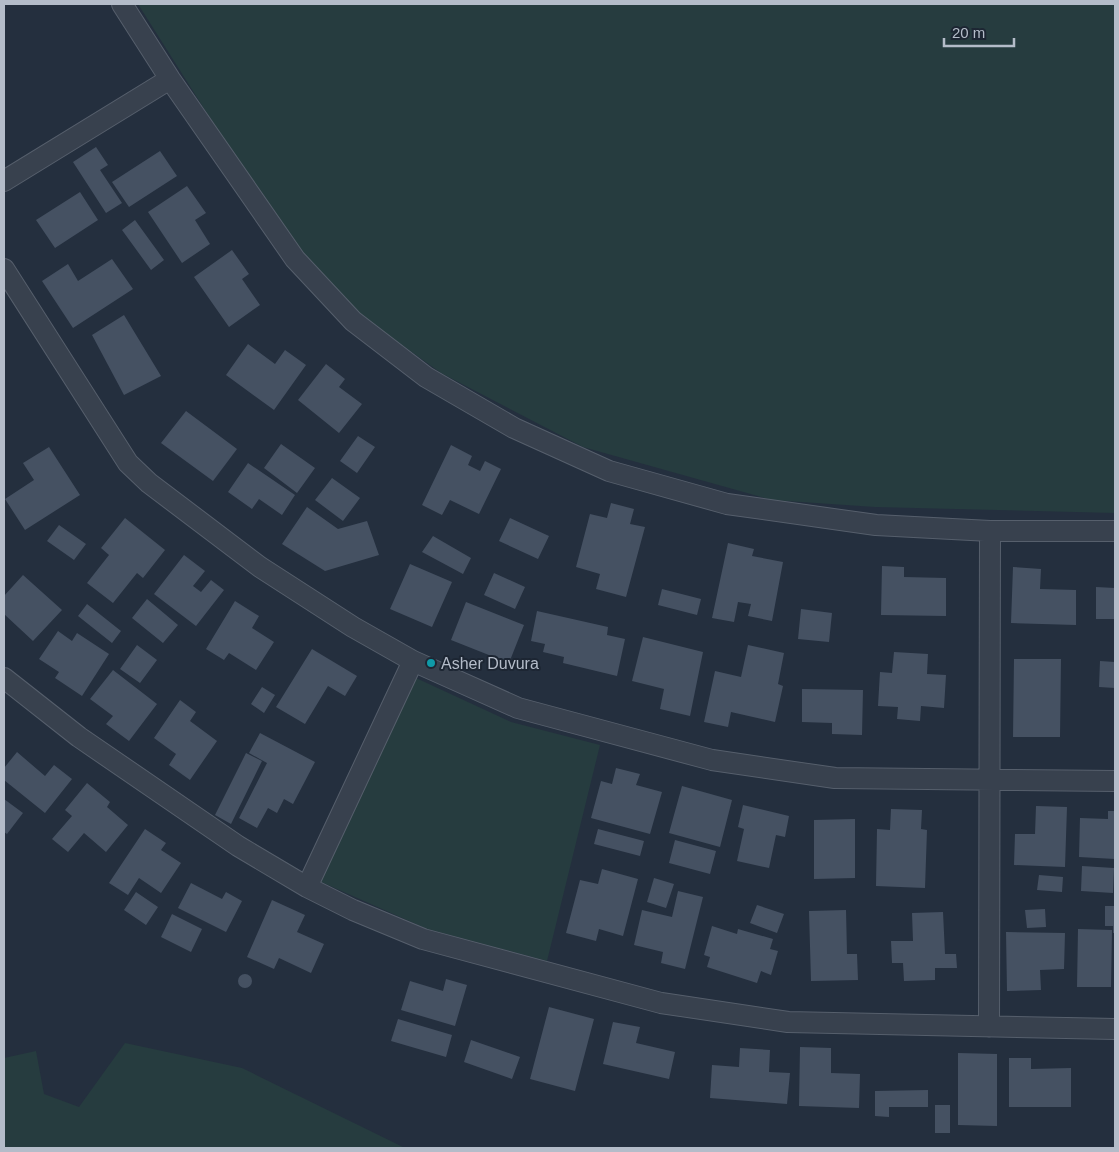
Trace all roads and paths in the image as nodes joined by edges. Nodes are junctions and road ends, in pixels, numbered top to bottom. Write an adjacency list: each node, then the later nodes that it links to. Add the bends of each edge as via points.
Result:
1 (122, 4): 2 (street)
2 (170, 79): 3 (street); 5 (street, via 295,259 353,322 426,377 514,428 609,471 727,504 876,525)
3 (4, 181)
4 (4, 269): 7 (street, via 128,463 149,483 260,567)
5 (990, 531): 6 (street); 9 (street)
6 (1115, 531)
7 (413, 661): 9 (street, via 518,708 712,760 835,778); 11 (street)
8 (4, 678): 11 (street, via 87,743 238,846)
9 (988, 780): 10 (street); 12 (street)
10 (1115, 781)
11 (307, 887): 12 (street, via 422,940 661,1004 788,1022)
12 (989, 1027): 13 (street)
13 (1115, 1029)

